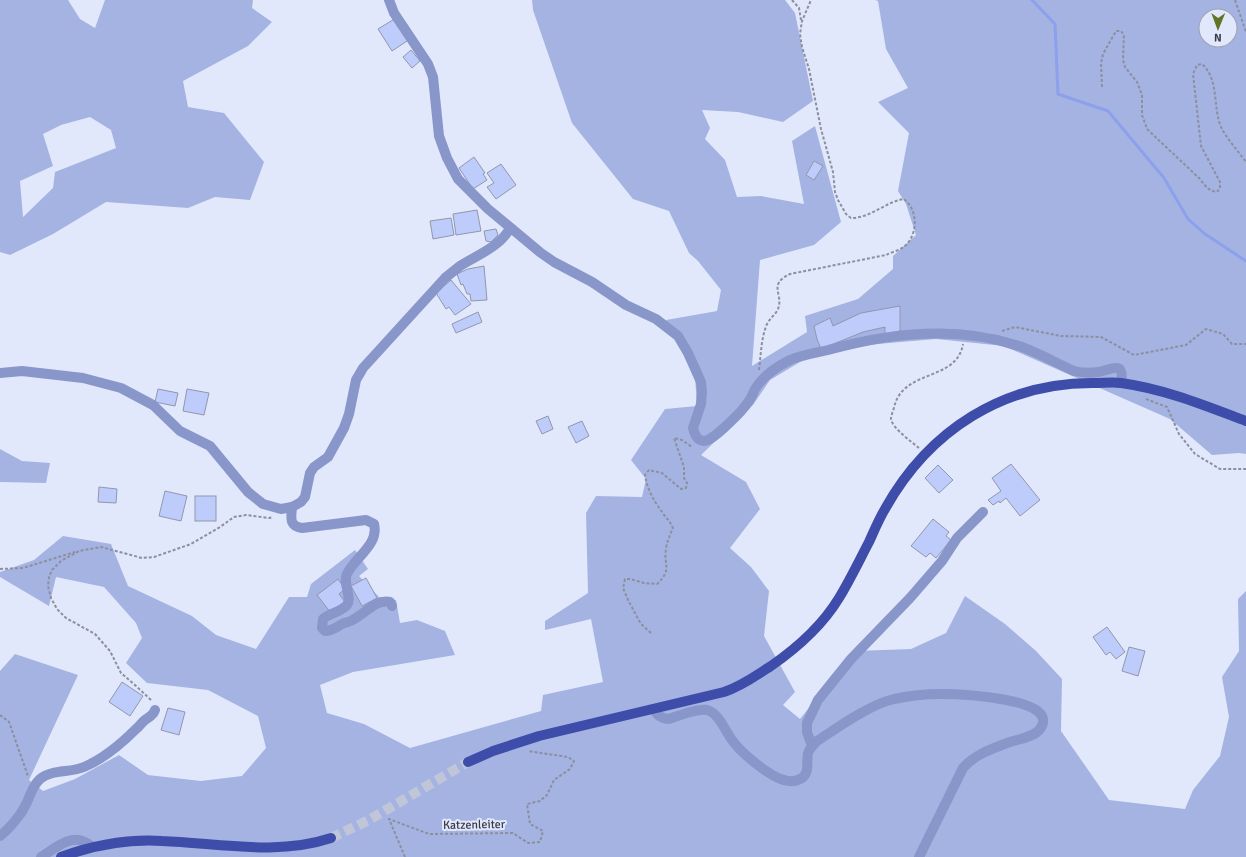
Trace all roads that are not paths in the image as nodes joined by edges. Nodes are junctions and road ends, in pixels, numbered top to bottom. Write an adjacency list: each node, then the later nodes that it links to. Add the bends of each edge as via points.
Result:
1 (389, 0): 2 (street, via 394,13 428,64 439,136 458,179)
2 (510, 228): 4 (street, via 554,262 592,282 626,305 656,319 678,336 701,382 701,404 693,428 697,438 701,440 712,439 735,418 768,374 790,360 860,341 936,333 990,338 1019,346 1081,373 1118,368 1122,376); 6 (street, via 506,236 445,278 363,368 356,380 344,428 328,457 310,473 301,502)
3 (0, 373): 6 (street, via 22,371 84,378 121,388 153,405 180,431 210,446 248,492 263,504 281,509)
4 (1121, 383): 5 (main road, via 1183,397); 9 (main road, via 1073,382 1046,386 992,404 963,422 925,453 900,486 885,509 838,600 815,630 788,654 744,684 706,697)
5 (1246, 421)
6 (292, 507): 8 (street, via 291,522 297,528 366,520 374,524 376,532 373,541 347,572 348,603 323,619 322,628 325,631 353,620 378,603 390,602)
7 (983, 512): 11 (street, via 957,538 942,561 851,659 818,700 807,723)
8 (392, 606)
9 (653, 709): 11 (street, via 664,719 701,710 713,713 732,740 750,759 784,780 792,781 806,775 808,752); 12 (main road, via 512,744)
10 (155, 710): 13 (street, via 154,714 103,757 84,768 47,775 40,780 25,807)
11 (812, 746): 18 (street, via 870,708 906,697 940,694 982,697 1014,701 1039,712 1042,724 1035,734 983,754 968,762 963,768)
12 (468, 762)
13 (0, 836)
14 (331, 838): 15 (main road, via 316,843 279,847 161,840 124,841)
15 (92, 847): 16 (street, via 79,839 72,840 60,844); 17 (main road)
16 (41, 857)
17 (61, 857)
18 (919, 857)

